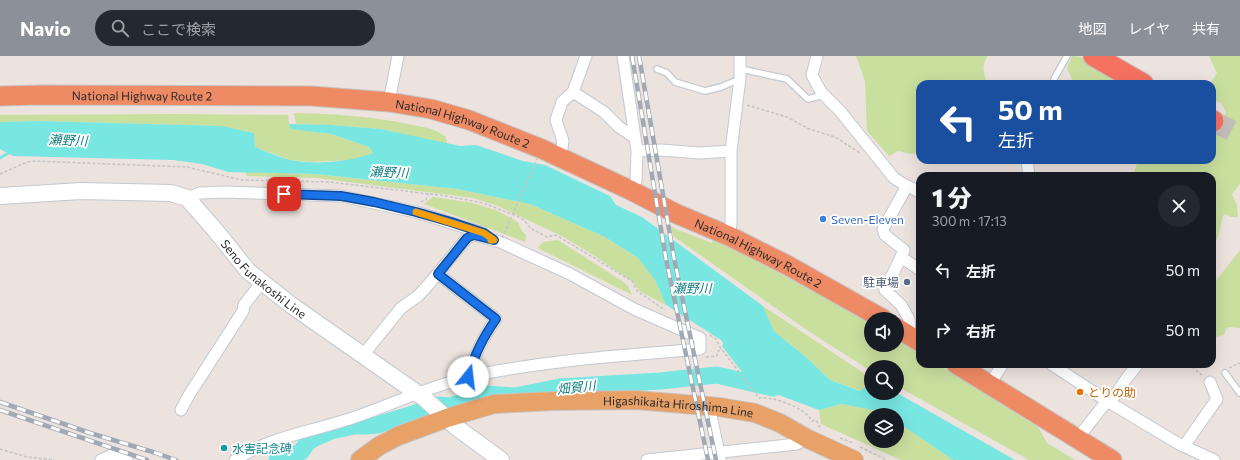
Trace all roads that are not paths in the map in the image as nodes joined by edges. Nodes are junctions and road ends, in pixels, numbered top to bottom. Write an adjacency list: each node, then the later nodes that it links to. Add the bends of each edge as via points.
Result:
1 (398, 56): 15 (street)
2 (586, 56): 12 (street)
3 (622, 56): 16 (street)
4 (740, 56): 9 (street)
5 (818, 56): 13 (street, via 812,75)
6 (1094, 56): 11 (highway)
7 (1066, 57): 10 (lane)
8 (657, 69): 9 (lane, via 667,73 675,82 705,92 721,87)
9 (741, 74): 13 (lane, via 787,80 808,99); 18 (street)
10 (1054, 80)
11 (1136, 80)
12 (573, 92): 16 (street, via 604,112); 19 (street, via 562,102 556,120 563,141)
13 (824, 94): 21 (street, via 888,172)
14 (0, 96): 15 (highway, National Highway Route 2, via 312,96)
15 (389, 102): 19 (highway, National Highway Route 2, via 431,109 469,120)
16 (634, 137): 17 (street)
17 (637, 151): 18 (street); 20 (street, via 636,181)
18 (731, 151): 24 (street)
19 (559, 157): 20 (highway, National Highway Route 2)
20 (630, 190): 24 (highway, National Highway Route 2)
21 (915, 190): 26 (street, via 884,229 885,235 904,250)
22 (0, 196): 23 (main road, via 81,191 171,193)
23 (188, 198): 25 (street, via 200,193 224,192 341,196 416,212); 29 (main road, Seno Funakoshi Line, via 248,271)
24 (729, 236): 30 (highway, National Highway Route 2)
25 (498, 239): 28 (street, via 474,235 467,238); 38 (street, via 634,309 700,338 700,349 549,363)
26 (901, 257): 27 (street); 31 (street, via 884,290 901,305 909,319)
27 (916, 267)
28 (438, 274): 32 (street, via 418,296 401,308); 38 (street, via 496,319 474,356)
29 (262, 282): 32 (main road, Seno Funakoshi Line); 45 (street, via 244,305 243,312)
30 (871, 312)
31 (909, 335)
32 (363, 355): 42 (main road, Seno Funakoshi Line)
33 (962, 368): 40 (highway)
34 (1000, 368): 40 (street)
35 (1057, 368): 43 (street)
36 (1135, 368): 43 (street)
37 (1225, 373): 41 (lane)
38 (468, 377): 42 (street)
39 (1210, 382): 49 (street, via 1217,399)
40 (989, 385): 48 (highway)
41 (1240, 393)
42 (421, 395): 46 (main road, Seno Funakoshi Line); 54 (street, via 296,434 263,446)
43 (1108, 402): 48 (street); 49 (street)
44 (709, 406): 46 (main road, Higashikaita Hiroshima Line, via 636,400 554,401 494,404); 47 (main road, Higashikaita Hiroshima Line, via 755,413 780,423); 51 (street)
45 (181, 410)
46 (445, 416): 55 (main road, Higashikaita Hiroshima Line, via 398,436); 56 (main road, Seno Funakoshi Line)
47 (806, 438): 50 (street, via 797,444); 58 (main road, Higashikaita Hiroshima Line)
48 (1077, 439): 59 (highway)
49 (1184, 446): 60 (street)
50 (750, 455): 51 (street)
51 (719, 456): 57 (street)
52 (101, 460): 53 (street, via 112,455)
53 (127, 460)
54 (236, 460)
55 (360, 460)
56 (501, 460)
57 (647, 460)
58 (854, 460)
59 (1112, 460)
60 (1214, 460)

